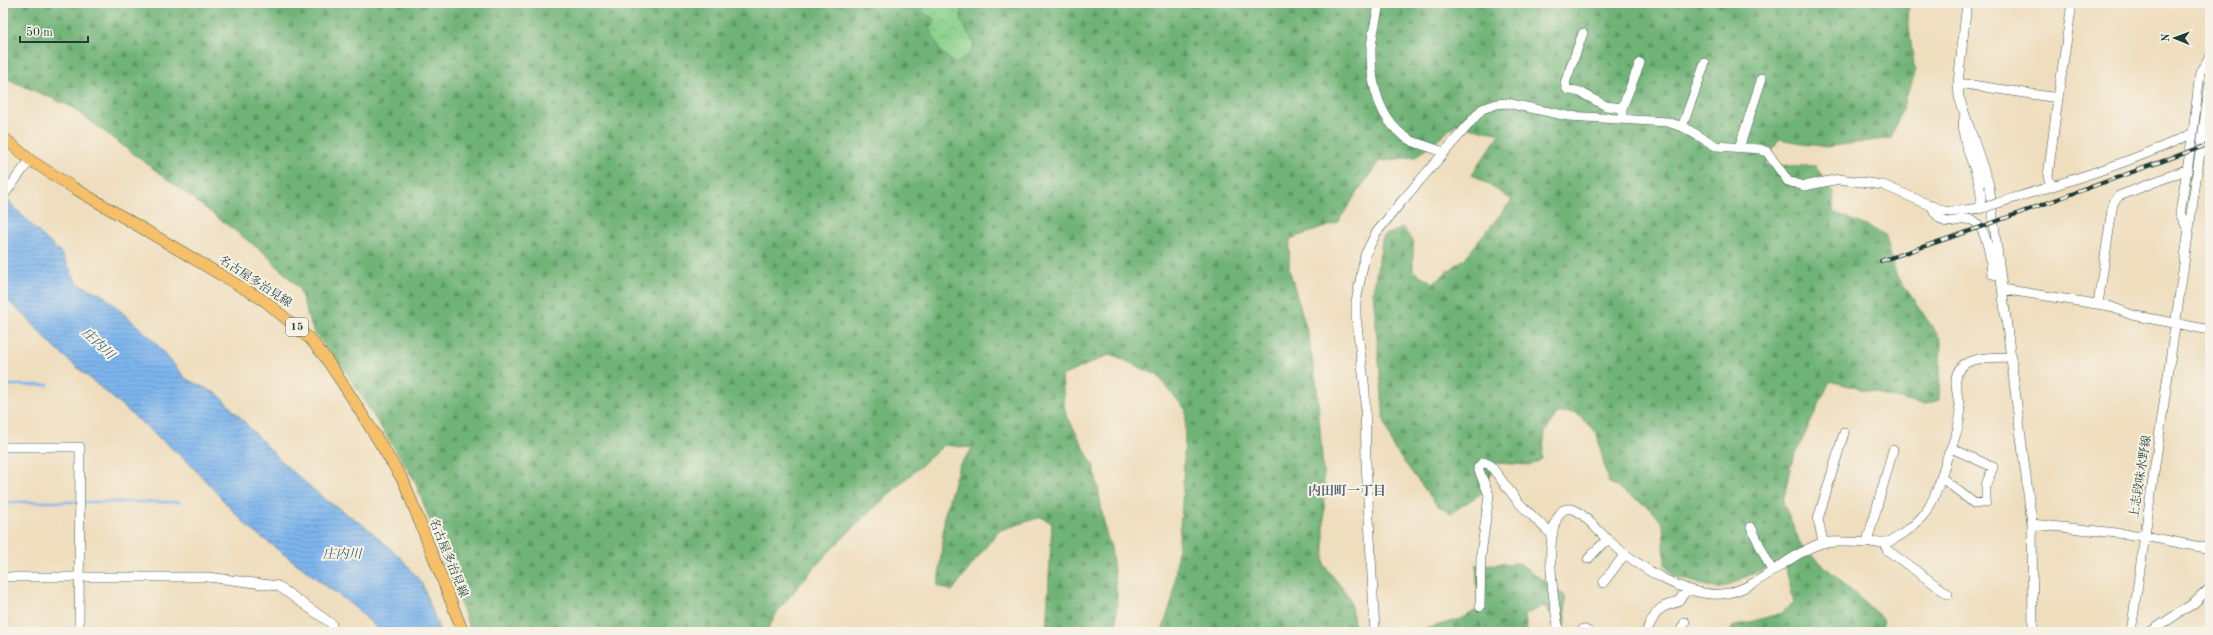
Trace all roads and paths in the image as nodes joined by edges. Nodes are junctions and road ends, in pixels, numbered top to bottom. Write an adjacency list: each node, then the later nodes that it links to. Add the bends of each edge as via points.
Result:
1 (1380, 3): 19 (street, via 1371,47 1373,80 1382,112 1391,124 1411,140)
2 (1967, 3): 9 (street)
3 (2072, 3): 11 (street)
4 (1583, 33): 12 (street, via 1565,83 1567,89 1580,92 1606,106)
5 (2210, 57): 16 (street, via 2200,72)
6 (1705, 62): 15 (street)
7 (1640, 63): 12 (street)
8 (1762, 78): 18 (street)
9 (1958, 83): 11 (street); 13 (street)
10 (2210, 84): 26 (street, 上志段味水野線)
11 (2058, 98): 22 (street, via 2048,176)
12 (1622, 108): 14 (street)
13 (1964, 117): 25 (street, via 1963,133 1982,190); 27 (street, via 1989,185)
14 (1623, 118): 15 (street, via 1668,122); 19 (street, via 1568,116 1520,105 1497,104 1482,109)
15 (1682, 127): 18 (street, via 1716,146)
16 (2193, 133): 21 (street); 22 (street)
17 (4, 137): 20 (main road, 名古屋多治見線 / 15)
18 (1739, 148): 24 (street, via 1767,152 1788,181 1804,186 1839,179 1883,185)
19 (1444, 152): 61 (street, via 1376,233 1365,255 1356,302 1365,390 1367,492)
20 (30, 160): 23 (street); 60 (main road, 名古屋多治見線 / 15, via 265,301 310,339 352,398 404,482)
21 (2188, 169): 26 (street, via 2180,213); 29 (street, via 2119,196 2113,203)
22 (2052, 187): 25 (street, bridge)
23 (6, 193)
24 (1932, 207): 25 (street, via 1951,212); 27 (street, via 1940,218 1946,221 1968,220 1976,223 1989,245 1992,274)
25 (1983, 208)
26 (2188, 230): 30 (street, 上志段味水野線)
27 (2000, 276): 28 (street)
28 (2002, 289): 29 (street); 32 (street)
29 (2098, 304): 30 (street)
30 (2176, 325): 31 (street); 41 (street, 上志段味水野線)
31 (2210, 330)
32 (2010, 357): 35 (street, via 1967,362 1956,372 1960,419); 38 (street)
33 (1844, 434): 43 (street, via 1818,519)
34 (3, 447): 51 (street, via 80,447)
35 (1951, 448): 37 (street); 37 (street, via 1993,466 1986,485 1986,502 1975,504)
36 (1893, 450): 44 (street)
37 (1942, 478): 45 (street, via 1928,511 1919,523 1891,542)
38 (2032, 524): 41 (street); 65 (street)
39 (1751, 527): 49 (street)
40 (1553, 533): 42 (street, via 1559,514 1562,510 1569,509 1575,510); 56 (street, via 1519,503 1490,465 1483,462 1480,464 1480,476 1489,495 1481,555); 62 (street, via 1550,573)
41 (2145, 536): 46 (street); 66 (street, 上志段味水野線)
42 (1607, 539): 47 (street); 48 (street)
43 (1823, 542): 44 (street); 49 (street)
44 (1867, 542): 45 (street)
45 (1885, 542): 55 (street, via 1887,550)
46 (2210, 549)
47 (1625, 554): 52 (street); 54 (street)
48 (1588, 560)
49 (1772, 571): 54 (street, via 1728,593)
50 (3, 577): 51 (street)
51 (79, 577): 58 (street); 59 (street, via 208,577 278,586 332,624)
52 (1603, 582)
53 (2210, 588): 67 (street, via 2194,603)
54 (1686, 590): 63 (street, via 1675,604 1660,610)
55 (1948, 594)
56 (1480, 607)
57 (1685, 622): 64 (street)
58 (79, 632)
59 (332, 632)
60 (463, 632)
61 (1375, 632)
62 (1559, 632)
63 (1646, 632)
64 (1680, 632)
65 (2033, 632)
66 (2130, 632)
67 (2150, 632)

